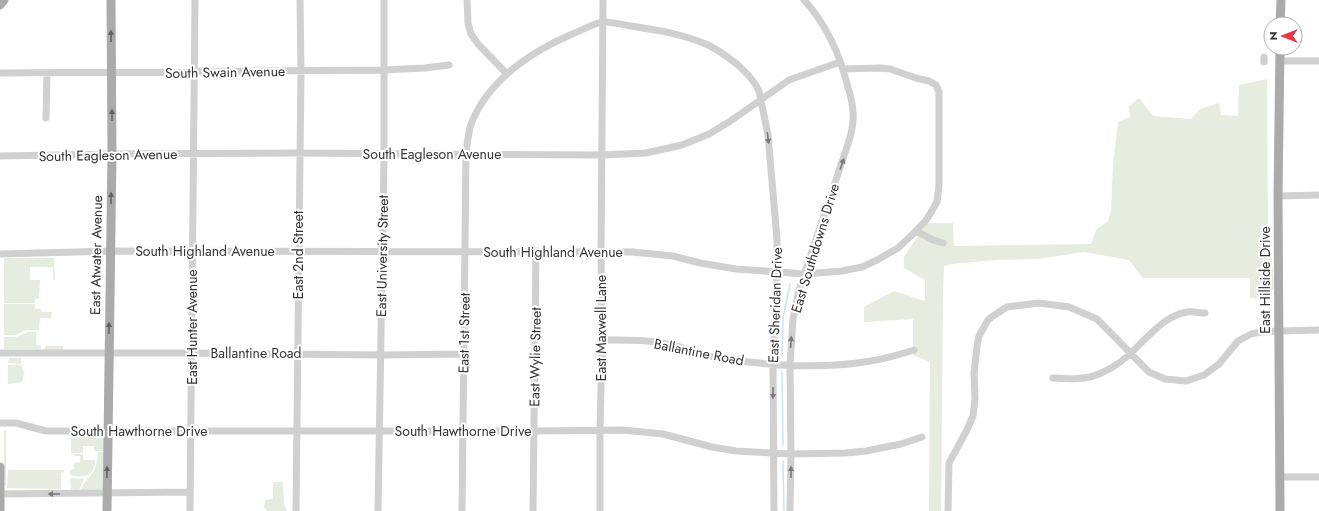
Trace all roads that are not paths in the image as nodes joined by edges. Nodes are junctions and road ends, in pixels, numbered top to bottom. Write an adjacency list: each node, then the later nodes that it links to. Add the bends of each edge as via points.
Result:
1 (4, 0): 10 (main road)
2 (111, 0): 24 (main road, East Atwater Avenue, one-way to 2)
3 (195, 0): 21 (street, East Hunter Avenue)
4 (300, 0): 20 (street, East 2nd Street)
5 (384, 0): 19 (street, East University Street)
6 (467, 0): 25 (street, via 471,34)
7 (602, 0): 12 (street, East Maxwell Lane)
8 (804, 0): 16 (street, East Southdowns Drive, via 825,28)
9 (1281, 0): 11 (main road)
10 (0, 5)
11 (1280, 16)
12 (602, 22): 25 (street, East 1st Street, via 542,48); 26 (street, East Sheridan Drive, via 652,29 709,45 747,73 756,84); 33 (street, East Maxwell Lane)
13 (1280, 56): 14 (main road, East Hillside Drive)
14 (1280, 61): 15 (street); 36 (main road, East Hillside Drive)
15 (1319, 61)
16 (840, 62): 18 (street, East Southdowns Drive); 26 (street, South Eagleson Avenue, via 789,80)
17 (449, 65): 19 (street, South Swain Avenue)
18 (843, 69): 37 (street, South Highland Avenue, via 890,69 936,85 940,102 938,194 932,211); 48 (street, East Southdowns Drive, one-way to 18, via 853,127 852,104)
19 (384, 70): 20 (street, South Swain Avenue); 31 (street, East University Street)
20 (301, 71): 21 (street, South Swain Avenue); 30 (street, East 2nd Street)
21 (194, 72): 24 (street, South Swain Avenue); 29 (street, East Hunter Avenue)
22 (0, 73): 23 (street, South Swain Avenue)
23 (47, 73): 24 (street, South Swain Avenue); 27 (street)
24 (112, 73): 28 (main road, East Atwater Avenue, one-way to 24)
25 (507, 74): 32 (street, East 1st Street, via 493,88 475,117 469,133)
26 (761, 100): 33 (street, South Eagleson Avenue, via 708,134 682,145 646,152); 47 (street, East Sheridan Drive, one-way to 47, via 768,135 774,194)
27 (46, 118)
28 (112, 154): 29 (street, South Eagleson Avenue); 34 (street, South Eagleson Avenue); 39 (main road, East Atwater Avenue, one-way to 28)
29 (194, 154): 30 (street, South Eagleson Avenue); 40 (street, East Hunter Avenue)
30 (299, 154): 31 (street, South Eagleson Avenue); 41 (street, East 2nd Street)
31 (384, 154): 32 (street, South Eagleson Avenue); 42 (street, East University Street)
32 (466, 154): 33 (street, South Eagleson Avenue); 43 (street, East 1st Street)
33 (602, 155): 45 (street, East Maxwell Lane)
34 (0, 156)
35 (1319, 195): 36 (street)
36 (1278, 196): 50 (main road, East Hillside Drive)
37 (916, 231): 38 (street); 48 (street, South Highland Avenue, via 898,248 862,267)
38 (943, 243)
39 (110, 251): 40 (street, South Highland Avenue); 46 (street, South Highland Avenue); 55 (main road, East Atwater Avenue, one-way to 39)
40 (192, 251): 41 (street, South Highland Avenue); 56 (street, East Hunter Avenue)
41 (298, 251): 42 (street, South Highland Avenue); 58 (street, East 2nd Street)
42 (383, 251): 43 (street, South Highland Avenue); 60 (street, East University Street)
43 (466, 251): 44 (street, South Highland Avenue); 59 (street, East 1st Street)
44 (536, 251): 45 (street, South Highland Avenue); 69 (street, East Wylie Street)
45 (601, 252): 47 (street, South Highland Avenue, via 673,256 736,269); 52 (street, East Maxwell Lane)
46 (0, 254)
47 (777, 272): 48 (street, South Highland Avenue); 61 (street, East Sheridan Drive)
48 (805, 274): 62 (street, East Southdowns Drive, one-way to 48, via 793,319)
49 (1205, 313): 57 (street, via 1188,311 1172,317 1155,328)
50 (1279, 330): 51 (street); 57 (street, via 1250,334 1238,341 1219,364 1204,375 1186,381 1166,379 1149,372); 76 (main road, East Hillside Drive)
51 (1319, 330)
52 (602, 340): 61 (street, Ballantine Road, via 663,343 707,356); 70 (street, East Maxwell Lane)
53 (914, 350): 62 (street, Ballantine Road, via 863,362)
54 (0, 353): 55 (street, Ballantine Road)
55 (109, 353): 56 (street, Ballantine Road); 65 (main road, East Atwater Avenue)
56 (191, 353): 58 (street, Ballantine Road); 71 (street, East Hunter Avenue)
57 (1130, 353): 63 (street, via 1117,365 1101,374 1086,378); 91 (street, via 1097,319 1069,307 1039,303 1007,307 988,320 979,336 977,346 973,416 949,463)
58 (298, 354): 60 (street, Ballantine Road); 66 (street, East 2nd Street)
59 (464, 354): 60 (street, Ballantine Road); 68 (street, East 1st Street)
60 (381, 355): 67 (street, East University Street)
61 (774, 363): 62 (street, Ballantine Road); 73 (street, East Sheridan Drive, one-way to 73)
62 (790, 365): 74 (street, East Southdowns Drive)
63 (1053, 378)
64 (0, 423): 65 (street, South Hawthorne Drive, via 16,423 46,431)
65 (108, 431): 71 (street, South Hawthorne Drive); 80 (main road, East Atwater Avenue, one-way to 65)
66 (297, 431): 67 (street, South Hawthorne Drive); 71 (street, South Hawthorne Drive); 84 (street, East 2nd Street)
67 (380, 431): 68 (street, South Hawthorne Drive); 85 (street, East University Street)
68 (463, 431): 69 (street, South Hawthorne Drive); 86 (street, East 1st Street)
69 (534, 431): 70 (street, South Hawthorne Drive); 87 (street, East Wylie Street)
70 (600, 431): 73 (street, South Hawthorne Drive, via 646,431 712,447); 88 (street, East Maxwell Lane)
71 (191, 432): 78 (street, East Hunter Avenue)
72 (922, 437): 74 (street, South Hawthorne Drive, via 866,451)
73 (773, 453): 74 (street, South Hawthorne Drive); 89 (street, East Sheridan Drive)
74 (791, 454): 90 (street, East Southdowns Drive, one-way to 74)
75 (0, 467): 79 (main road)
76 (1280, 477): 77 (street); 92 (main road, East Hillside Drive)
77 (1319, 477)
78 (190, 492): 80 (street); 83 (street, East Hunter Avenue)
79 (0, 494): 80 (street, one-way to 79); 81 (main road)
80 (107, 494): 82 (main road, East Atwater Avenue)
81 (0, 511)
82 (107, 511)
83 (190, 511)
84 (296, 511)
85 (378, 511)
86 (462, 511)
87 (533, 511)
88 (600, 511)
89 (774, 511)
90 (790, 511)
91 (948, 511)
92 (1280, 511)

